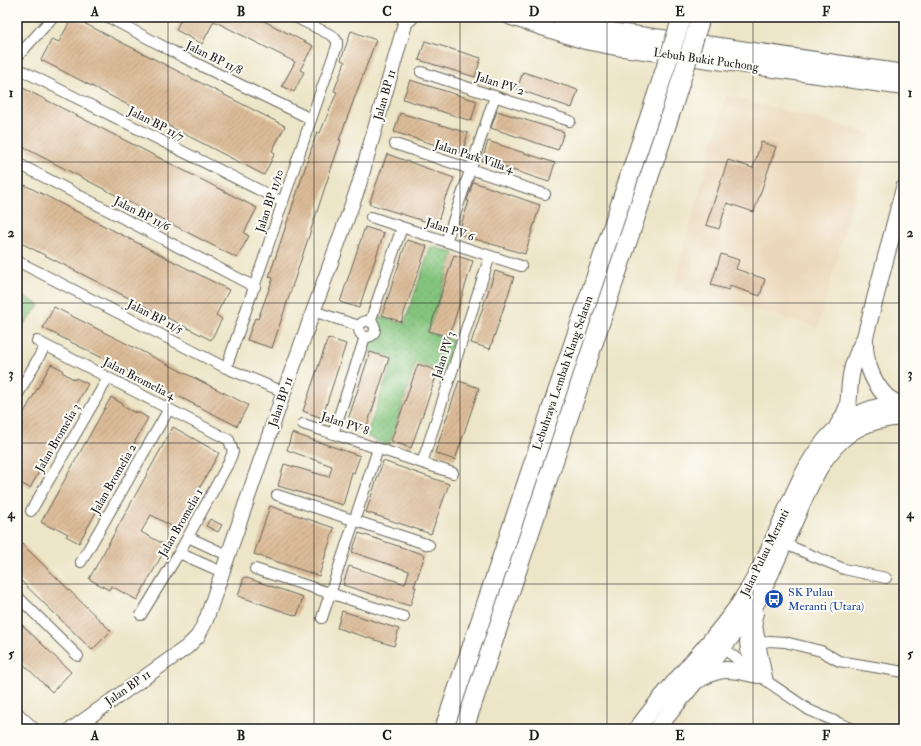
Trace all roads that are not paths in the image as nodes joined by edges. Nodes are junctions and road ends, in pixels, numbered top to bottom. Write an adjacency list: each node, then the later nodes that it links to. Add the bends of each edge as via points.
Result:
1 (53, 17): 12 (street)
2 (108, 17): 20 (street, Jalan BP 11/8, via 183,57)
3 (295, 17): 20 (street, Jalan BP 11/10, via 333,36 337,41)
4 (511, 17): 10 (main road, Lebuh Bukit Puchong)
5 (560, 17): 10 (main road, Lebuh Bukit Puchong)
6 (605, 17): 11 (main road)
7 (682, 17): 80 (highway, Lebuhraya Lembah Klang Selatan, bridge)
8 (701, 17): 81 (highway, Lebuhraya Lembah Klang Selatan, bridge)
9 (407, 18): 35 (street, Jalan BP 11, via 358,188)
10 (588, 28): 11 (main road, Lebuh Bukit Puchong); 16 (main road, Lebuh Bukit Puchong, via 616,47)
11 (617, 32): 15 (main road, Lebuh Bukit Puchong)
12 (17, 58)
13 (17, 68): 27 (street, Jalan BP 11/7)
14 (421, 72): 18 (street, Jalan PV 2)
15 (904, 73)
16 (872, 83): 17 (main road, Lebuh Bukit Puchong); 19 (main road)
17 (904, 87)
18 (495, 96): 21 (street, Jalan PV 2); 24 (street)
19 (904, 98)
20 (311, 119): 27 (street, Jalan BP 11/10)
21 (570, 121)
22 (395, 144): 24 (street, Jalan Park Villa 4)
23 (17, 164): 34 (street, Jalan BP 11/6)
24 (470, 169): 26 (street, Jalan Park Villa 4); 30 (street)
25 (904, 188): 39 (main road)
26 (545, 194)
27 (283, 202): 34 (street, Jalan BP 11/10)
28 (371, 217): 29 (street, Jalan PV 6)
29 (402, 227): 30 (street, Jalan PV 6); 36 (street)
30 (446, 242): 31 (street, Jalan PV 6)
31 (490, 256): 33 (street, Jalan PV 6); 51 (street, Jalan PV 3)
32 (17, 261): 40 (street, Jalan BP 11/5)
33 (521, 266)
34 (255, 287): 40 (street, Jalan BP 11/10)
35 (313, 311): 37 (street); 42 (street, Jalan BP 11)
36 (370, 322): 37 (street, via 362,322); 38 (street, via 374,326 374,333 370,337)
37 (359, 326): 38 (street, via 359,333)
38 (364, 337): 48 (street)
39 (864, 337): 45 (main road, via 865,354 874,378 885,396); 47 (main road, via 856,354 851,376 850,402 845,416)
40 (226, 368): 42 (street, Jalan BP 11/5)
41 (108, 378): 43 (street, Jalan Bromelia 4, via 41,344); 44 (street, Jalan Bromelia 4); 54 (street, Jalan Bromelia 3)
42 (284, 392): 60 (street, Jalan BP 11)
43 (17, 396)
44 (169, 409): 49 (street, Jalan Bromelia 4); 61 (street, Jalan Bromelia 2)
45 (902, 409): 47 (main road, Jalan Pulau Meranti, via 864,410); 57 (main road, Jalan Pulau Meranti, via 890,418 852,432 835,446 821,464)
46 (303, 424): 48 (street, Jalan PV 8)
47 (836, 428): 71 (main road, Jalan Pulau Meranti, via 808,463 752,584)
48 (333, 434): 50 (street, Jalan PV 8)
49 (229, 440): 56 (street, Jalan Bromelia 1, via 232,452 228,464)
50 (378, 449): 51 (street, Jalan PV 8); 55 (street, Jalan PV 8)
51 (422, 463): 52 (street, Jalan PV 8)
52 (453, 473)
53 (277, 495): 55 (street)
54 (31, 511)
55 (354, 520): 58 (street); 65 (street, Jalan PV 8)
56 (188, 537): 59 (street, Jalan Bromelia 1); 60 (street)
57 (784, 544): 64 (street, via 844,569); 67 (main road, Jalan Pulau Meranti)
58 (429, 545)
59 (179, 553): 63 (street); 68 (street, Jalan Bromelia 1)
60 (228, 555): 63 (street, Jalan BP 11)
61 (80, 562)
62 (255, 569): 65 (street)
63 (222, 572): 79 (street, Jalan BP 11, via 198,636 187,647)
64 (886, 578)
65 (330, 593): 69 (street); 70 (street, Jalan PV 8)
66 (17, 596): 73 (street)
67 (756, 608): 71 (main road, Jalan Pulau Meranti); 72 (street); 75 (main road, via 747,641 750,656)
68 (141, 615)
69 (404, 617)
70 (322, 618)
71 (717, 643): 75 (street); 76 (main road, Jalan Pulau Meranti); 82 (main road, Jalan Pulau Meranti, via 652,709)
72 (760, 643): 74 (street, via 785,642 821,651 839,661); 75 (street)
73 (78, 656)
74 (904, 672)
75 (763, 678): 76 (main road, via 735,670 722,670 711,672); 84 (street, via 809,710)
76 (695, 682): 83 (main road, Jalan Pulau Meranti)
77 (17, 712): 78 (street)
78 (32, 728)
79 (72, 729)
80 (444, 729)
81 (464, 729)
82 (637, 729)
83 (657, 729)
84 (852, 729)

